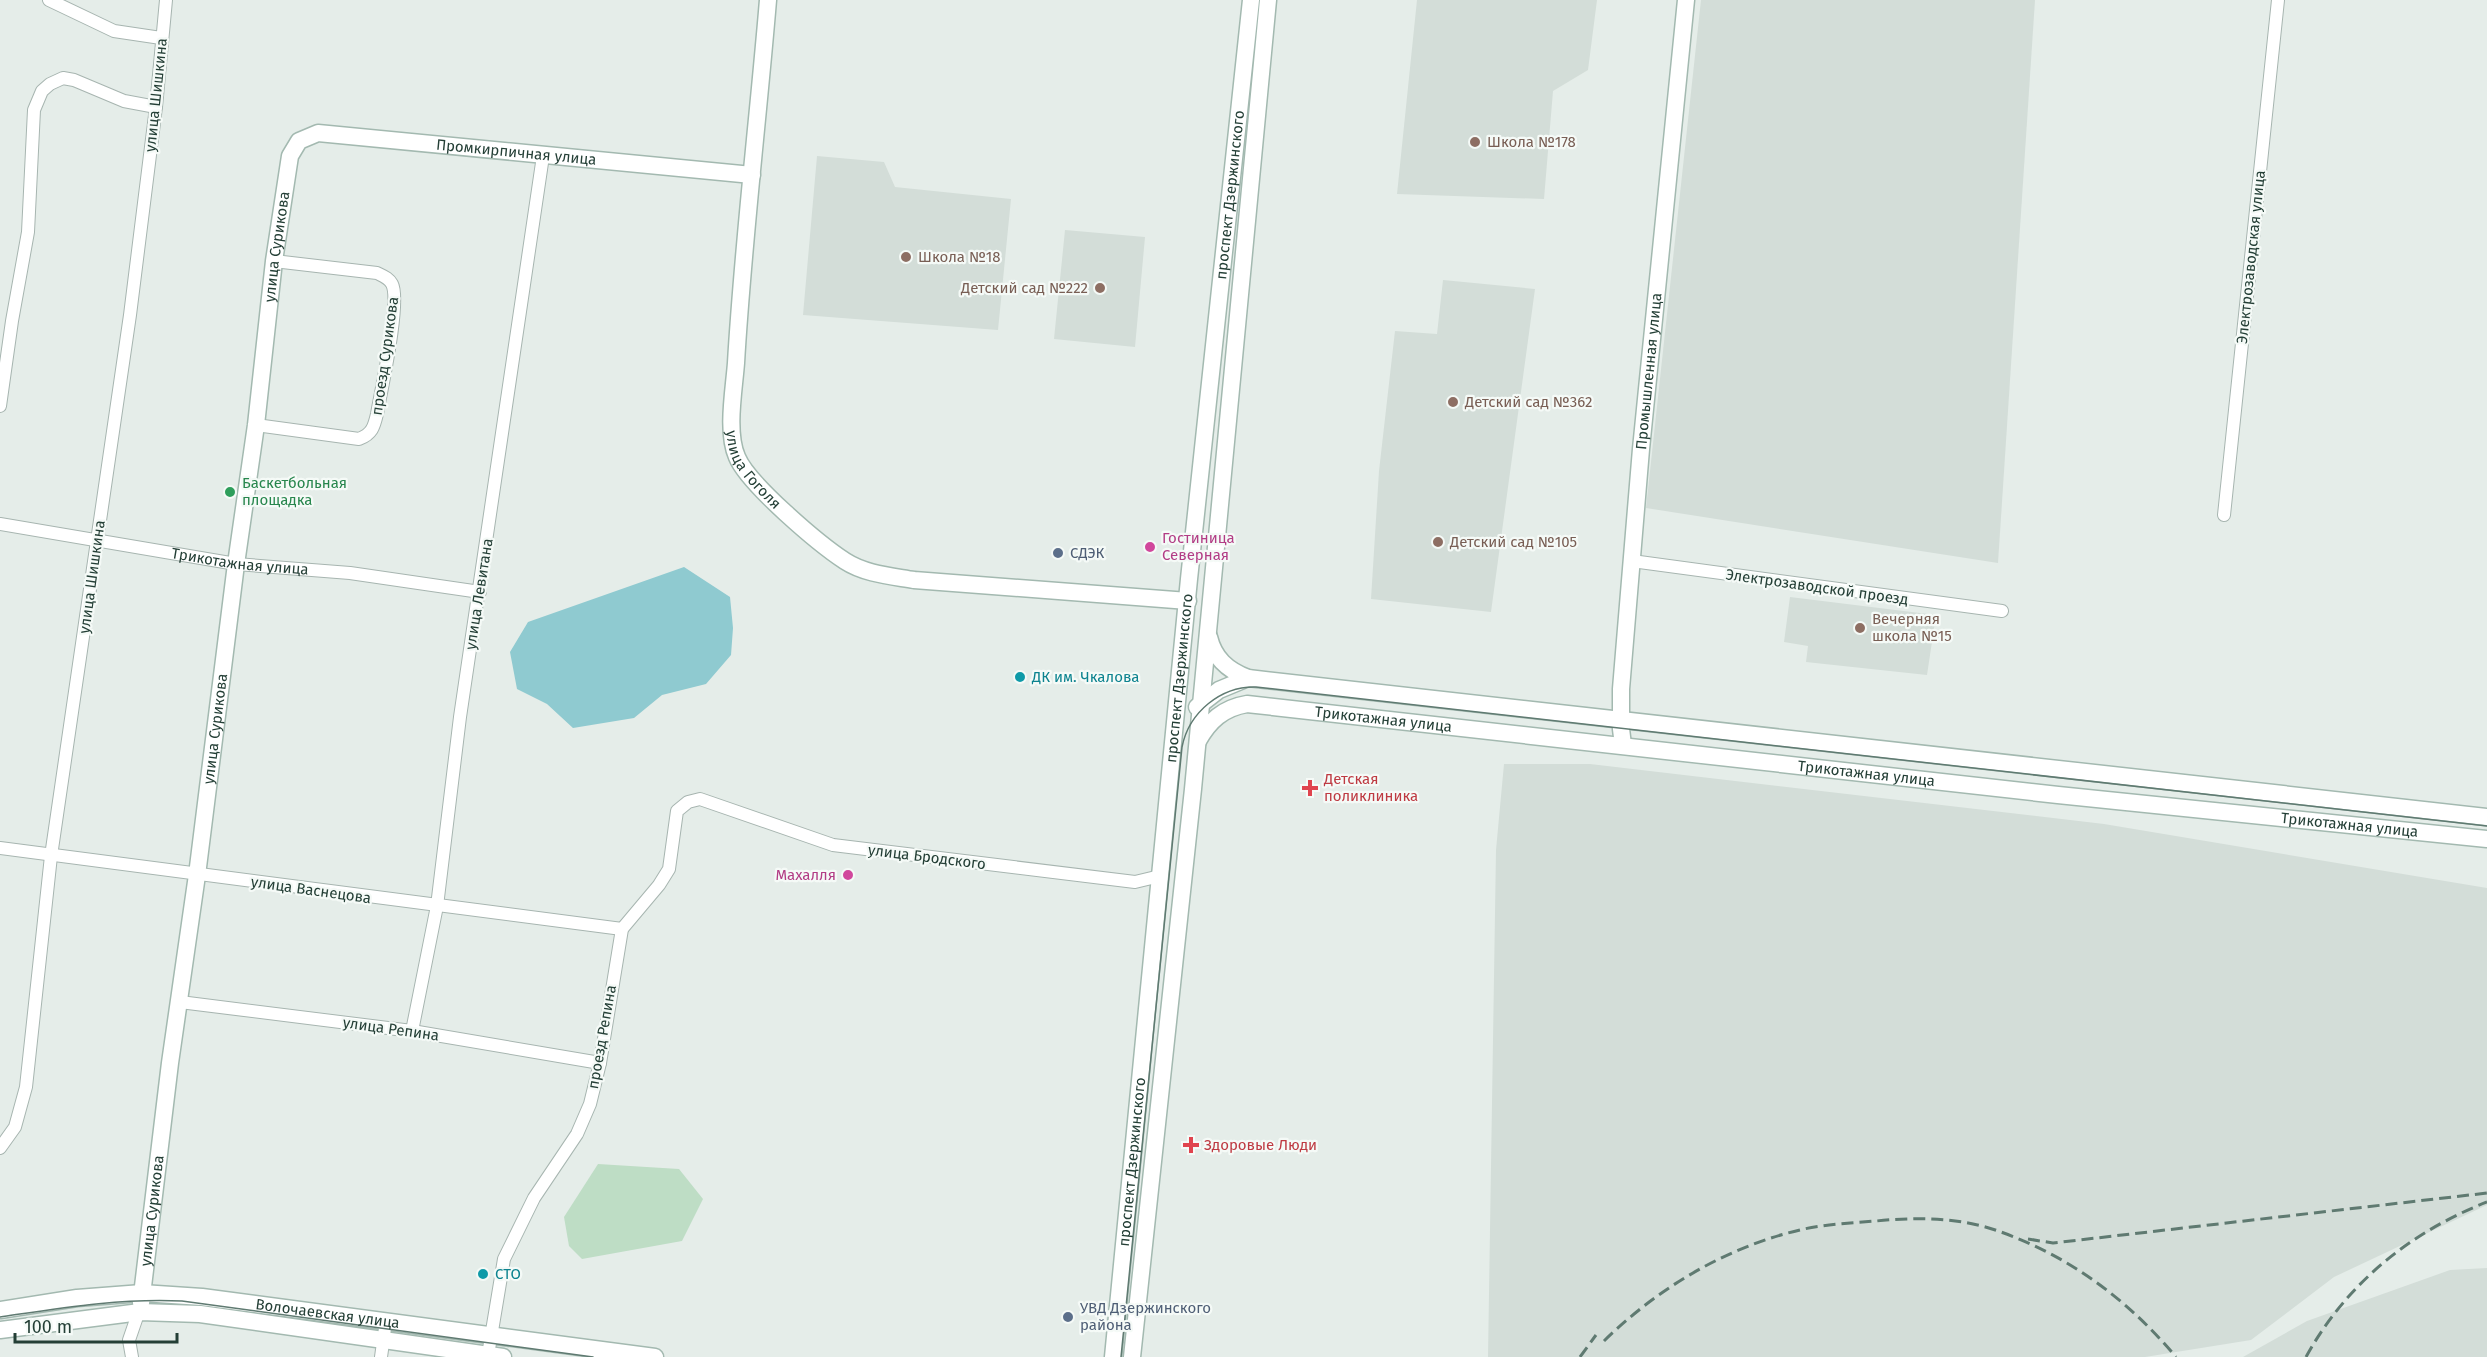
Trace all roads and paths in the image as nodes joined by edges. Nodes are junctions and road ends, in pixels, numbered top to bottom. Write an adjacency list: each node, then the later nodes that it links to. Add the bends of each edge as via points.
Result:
1 (49, 0): 8 (street, via 114,31)
2 (166, 0): 8 (street, улица Шишкина)
3 (768, 0): 12 (main road, улица Гоголя)
4 (1251, 0): 22 (main road, проспект Дзержинского)
5 (1268, 0): 24 (main road, проспект Дзержинского)
6 (1686, 0): 19 (main road, Промышленная улица)
7 (2278, 0): 16 (street, Электрозаводская улица)
8 (161, 38): 9 (street, улица Шишкина)
9 (156, 107): 14 (street, via 123,101 63,78 42,91 34,110 28,232); 18 (street, улица Шишкина)
10 (290, 156): 11 (main road, Промкирпичная улица, via 299,141 318,133); 13 (main road, улица Сурикова)
11 (543, 156): 12 (main road, Промкирпичная улица); 21 (street, улица Левитана)
12 (752, 175): 22 (main road, улица Гоголя, via 731,438 737,458 776,504 845,561 870,572 914,580)
13 (274, 261): 15 (main road, улица Сурикова); 15 (street, проезд Сурикова, via 377,273 393,284 395,303 375,427 369,435 359,439)
14 (0, 405)
15 (256, 425): 20 (main road, улица Сурикова)
16 (2224, 515)
17 (0, 524): 18 (street, Трикотажная улица)
18 (97, 542): 20 (street, Трикотажная улица); 38 (street, улица Шишкина)
19 (1632, 561): 23 (street, Электрозаводской проезд); 31 (main road, Промышленная улица)
20 (236, 564): 21 (street, Трикотажная улица, via 350,573); 39 (main road, улица Сурикова)
21 (480, 592): 41 (street, улица Левитана)
22 (1188, 601): 25 (main road, проспект Дзержинского)
23 (2002, 611)
24 (1207, 629): 26 (main road, проспект Дзержинского); 27 (main road, via 1212,650 1226,667)
25 (1185, 631): 26 (main road); 34 (main road, проспект Дзержинского)
26 (1203, 673): 28 (main road); 29 (main road, проспект Дзержинского)
27 (1248, 678): 28 (main road); 31 (main road, Трикотажная улица)
28 (1219, 690): 29 (main road); 30 (main road)
29 (1200, 703): 32 (main road, проспект Дзержинского); 34 (main road, via 1188,715)
30 (1246, 704): 32 (main road, via 1217,715); 33 (main road, Трикотажная улица)
31 (1621, 718): 33 (main road, Промышленная улица); 35 (main road, Трикотажная улица)
32 (1197, 742): 58 (main road, проспект Дзержинского)
33 (1623, 744): 36 (main road, Трикотажная улица, via 2058,795)
34 (1173, 745): 40 (main road, проспект Дзержинского)
35 (2487, 817)
36 (2487, 839)
37 (0, 848): 38 (street, улица Васнецова)
38 (51, 856): 39 (street, улица Васнецова); 46 (street, улица Шишкина, via 26,1087 15,1127)
39 (197, 875): 41 (street, улица Васнецова); 43 (main road, улица Сурикова)
40 (1160, 876): 42 (street, улица Бродского, via 1135,882 833,845 700,799 688,802 678,811 669,869); 57 (main road, проспект Дзержинского)
41 (437, 906): 42 (street, улица Васнецова); 44 (street, улица Левитана)
42 (622, 928): 45 (street, проезд Репина)
43 (180, 1002): 44 (street, улица Репина); 47 (main road, улица Сурикова)
44 (412, 1031): 45 (street, улица Репина)
45 (600, 1063): 51 (street, проезд Репина, via 590,1104 577,1134 534,1198 504,1259)
46 (0, 1148)
47 (141, 1303): 48 (main road, Волочаевская улица, via 77,1298); 49 (main road, Волочаевская улица, via 202,1297); 50 (main road, Волочаевская улица); 52 (main road, Волочаевская улица); 54 (street, via 129,1340)
48 (0, 1310)
49 (386, 1322): 51 (main road, Волочаевская улица); 52 (street)
50 (0, 1330)
51 (491, 1336): 53 (street, проезд Репина); 56 (main road, Волочаевская улица)
52 (385, 1339): 53 (main road, Волочаевская улица); 55 (street)
53 (495, 1356)
54 (132, 1357)
55 (381, 1357)
56 (655, 1357)
57 (1113, 1357)
58 (1132, 1357)

